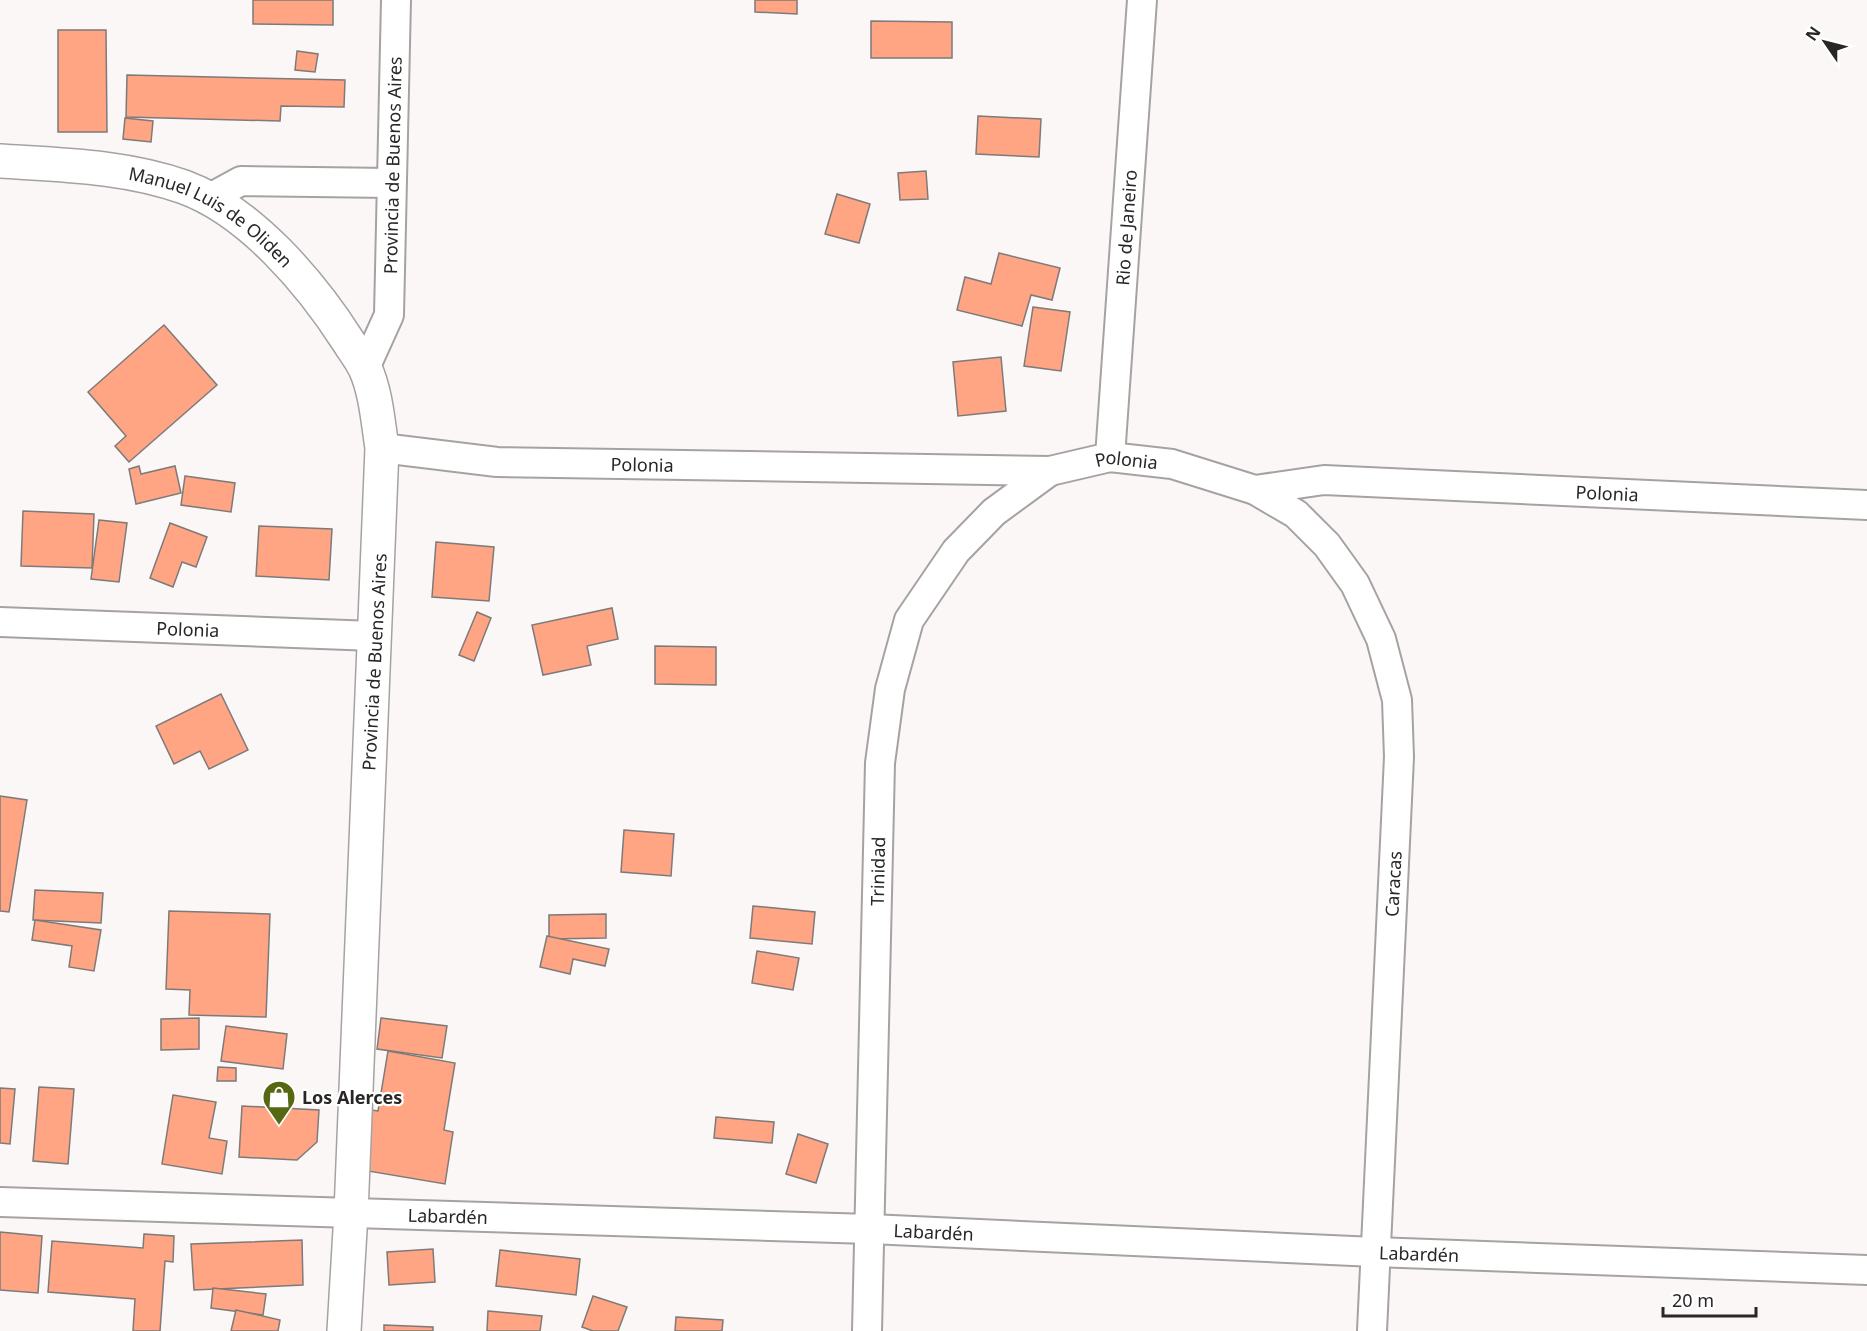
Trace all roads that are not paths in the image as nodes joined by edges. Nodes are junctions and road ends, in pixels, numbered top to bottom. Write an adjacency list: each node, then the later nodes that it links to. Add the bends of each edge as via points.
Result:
1 (396, 0): 4 (street, Provincia de Buenos Aires)
2 (1142, 0): 8 (street, Rio de Janeiro)
3 (0, 161): 5 (main road, Manuel Luis de Oliden, via 136,173)
4 (392, 183): 5 (street, via 241,181); 6 (street, Provincia de Buenos Aires, via 389,315)
5 (208, 199): 6 (main road, Manuel Luis de Oliden, via 260,234 333,318)
6 (365, 368): 7 (main road, Provincia de Buenos Aires)
7 (382, 448): 9 (street, Polonia, via 497,462); 13 (main road, Provincia de Buenos Aires)
8 (1110, 458): 9 (street, Polonia); 10 (street, Polonia, via 1172,464)
9 (1050, 471): 16 (street, Trinidad, via 994,512 956,551 909,620 890,689 880,764)
10 (1255, 490): 11 (street, Polonia, via 1324,480); 17 (street, Caracas, via 1296,514 1327,545 1355,584 1381,639 1397,700 1399,757)
11 (1867, 505)
12 (0, 622): 13 (street, Polonia)
13 (374, 636): 15 (main road, Provincia de Buenos Aires)
14 (0, 1202): 15 (street, Labardén)
15 (351, 1213): 16 (street, Labardén); 19 (main road, Provincia de Buenos Aires)
16 (870, 1229): 17 (street, Labardén); 20 (street, Trinidad)
17 (1376, 1252): 18 (street, Labardén); 21 (street, Caracas)
18 (1867, 1269)
19 (344, 1331)
20 (867, 1331)
21 (1372, 1331)

